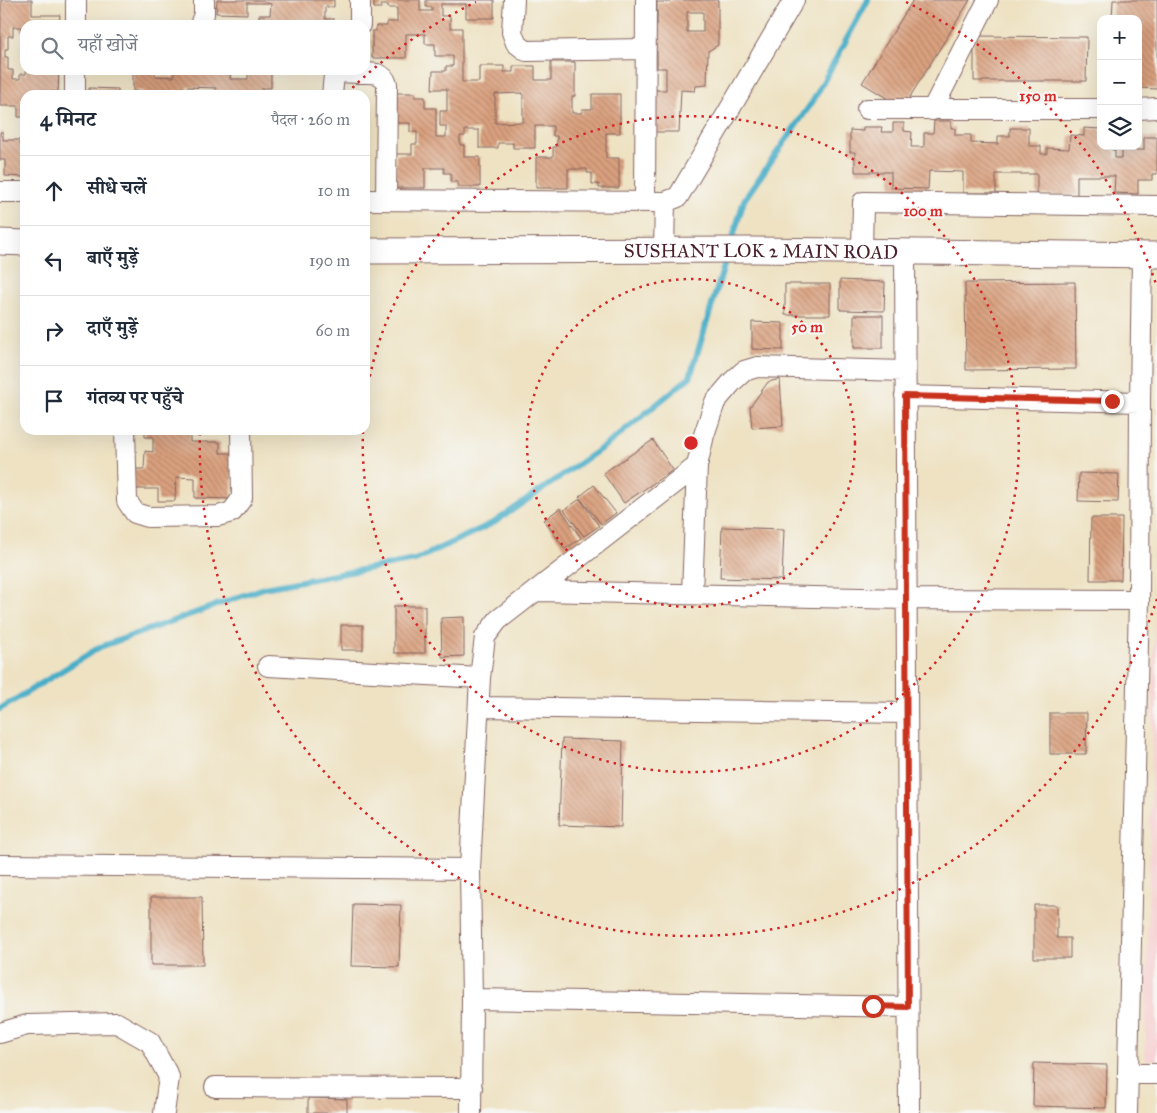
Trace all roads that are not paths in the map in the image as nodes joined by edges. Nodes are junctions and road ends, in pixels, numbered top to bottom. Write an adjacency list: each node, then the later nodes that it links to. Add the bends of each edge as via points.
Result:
1 (76, 0): 8 (street)
2 (204, 0): 9 (street)
3 (360, 0): 10 (street)
4 (514, 0): 11 (street, via 512,32 516,43 526,51)
5 (646, 0): 11 (street)
6 (794, 0): 27 (street, via 686,185 678,197)
7 (988, 0): 21 (street)
8 (76, 20)
9 (202, 20)
10 (360, 20)
11 (645, 49): 26 (street)
12 (370, 72): 25 (street, via 378,73 387,84)
13 (75, 75): 15 (street)
14 (334, 75): 16 (street)
15 (75, 90)
16 (332, 90)
17 (1157, 108): 20 (street)
18 (867, 109): 21 (street)
19 (1097, 109): 21 (street)
20 (1142, 109)
21 (932, 110)
22 (0, 192): 23 (street)
23 (20, 192)
24 (370, 200): 25 (street)
25 (386, 200): 26 (street)
26 (645, 202): 27 (street)
27 (665, 202): 31 (street)
28 (1157, 206): 33 (street, via 863,202)
29 (0, 242): 30 (street)
30 (20, 243)
31 (664, 250): 32 (street, SUSHANT LOK 2 MAIN ROAD); 33 (street, SUSHANT LOK 2 MAIN ROAD)
32 (370, 251)
33 (862, 251): 34 (street, SUSHANT LOK 2 MAIN ROAD)
34 (905, 252): 35 (street, SUSHANT LOK 2 MAIN ROAD); 36 (street)
35 (1150, 256): 38 (street)
36 (905, 371): 37 (street); 41 (street, via 757,367 744,370 715,402)
37 (905, 396): 38 (street); 44 (street)
38 (1140, 402): 45 (street)
39 (125, 435): 40 (street, via 127,501 136,513 148,517 218,516 232,512 242,498)
40 (241, 435)
41 (697, 466): 42 (street); 43 (street)
42 (538, 590): 43 (street); 47 (street, via 498,620 485,637)
43 (692, 593): 44 (street)
44 (906, 598): 45 (street); 49 (street)
45 (1139, 600): 55 (street)
46 (268, 666): 47 (street)
47 (480, 678): 48 (street)
48 (479, 707): 49 (street); 51 (street)
49 (907, 713): 53 (street)
50 (0, 865): 51 (street)
51 (470, 869): 52 (street)
52 (472, 999): 53 (street); 58 (street)
53 (908, 1007): 61 (street)
54 (0, 1033): 59 (street, via 27,1025 117,1023 150,1042 169,1077)
55 (1128, 1074): 56 (street); 62 (street)
56 (1157, 1074)
57 (215, 1087): 58 (street)
58 (472, 1088): 60 (street)
59 (164, 1113)
60 (471, 1113)
61 (909, 1113)
62 (1127, 1113)

